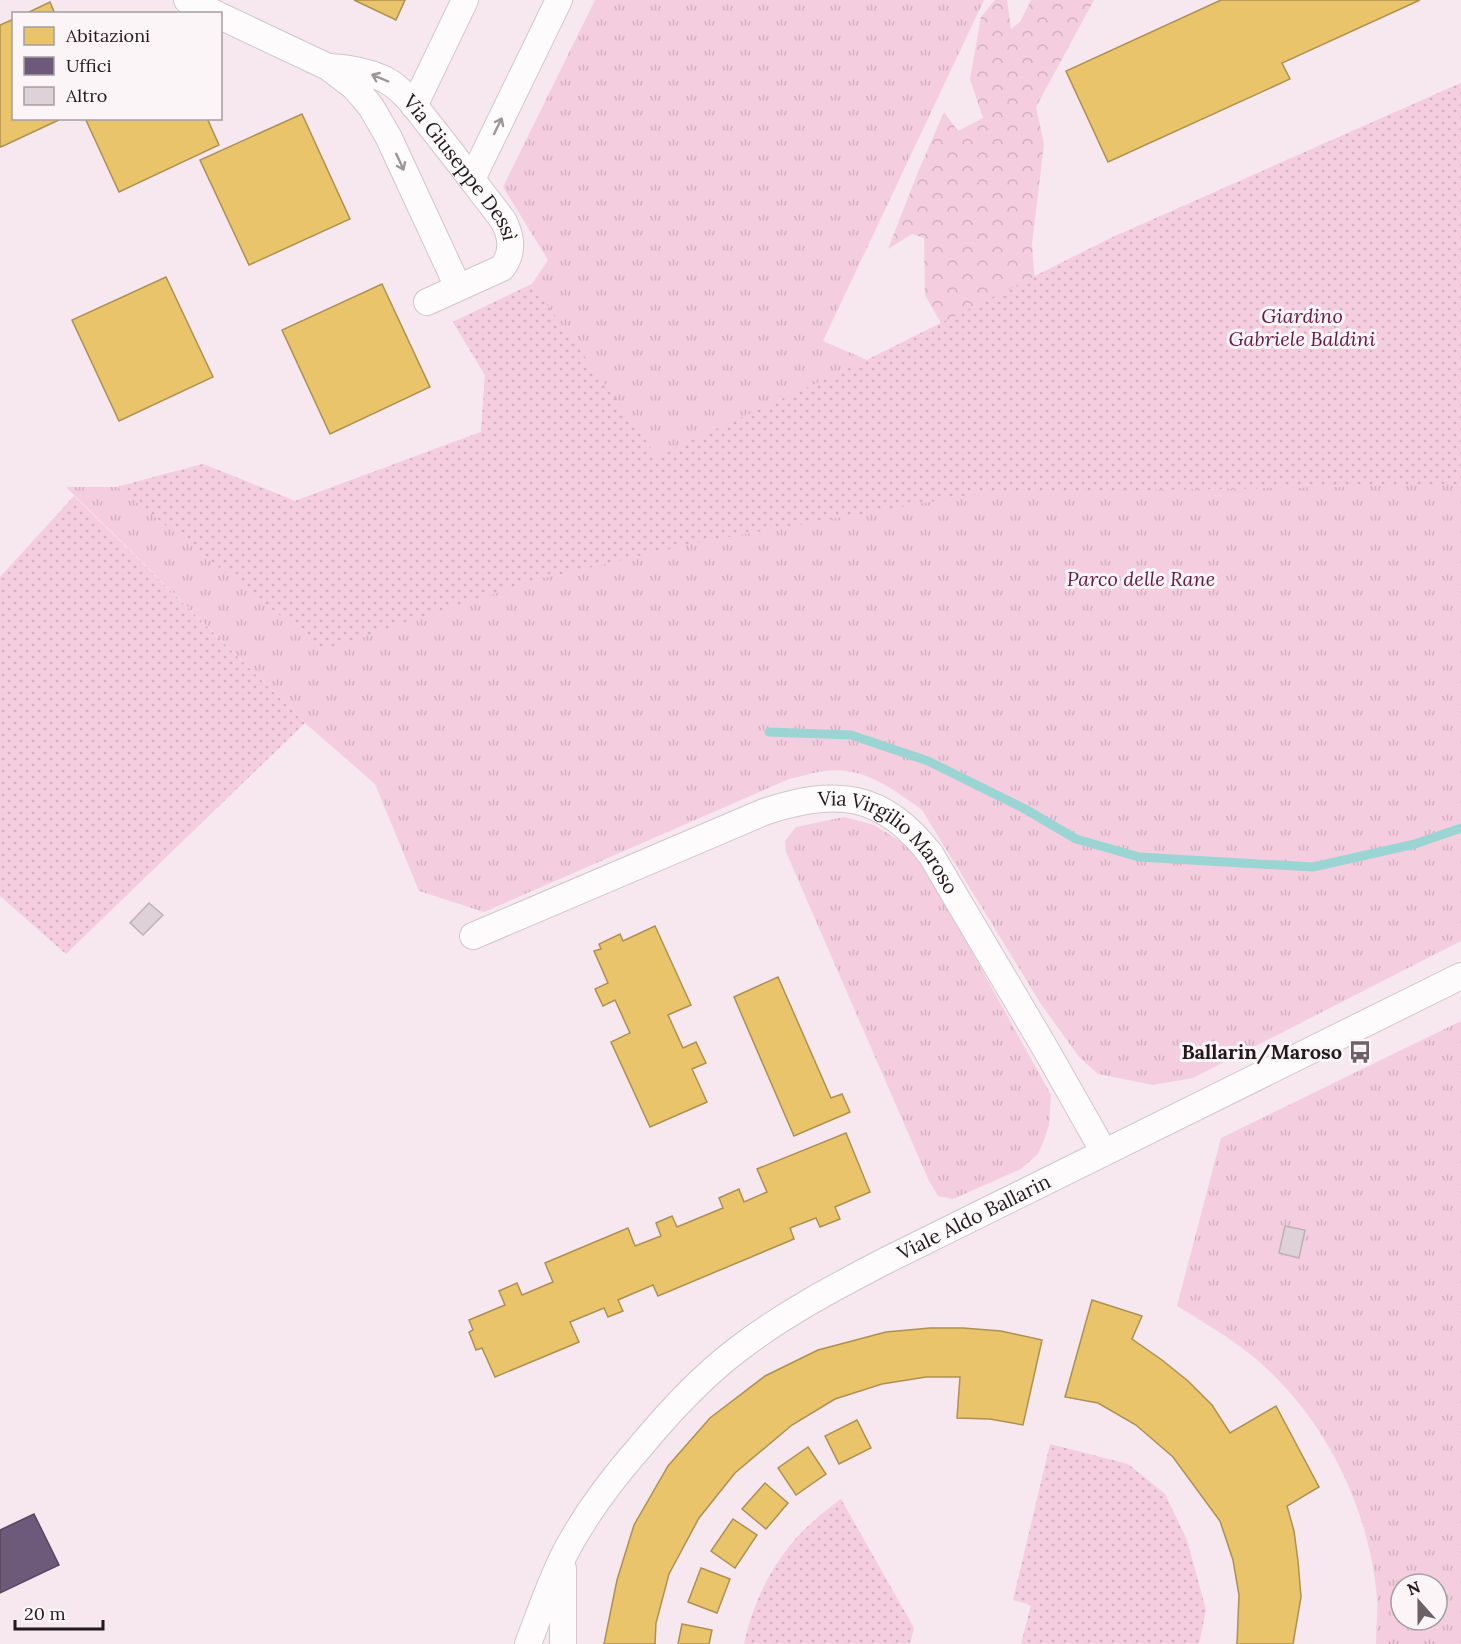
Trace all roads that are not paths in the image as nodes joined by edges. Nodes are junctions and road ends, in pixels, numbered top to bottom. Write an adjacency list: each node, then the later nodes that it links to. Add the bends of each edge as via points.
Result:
1 (187, 0): 4 (street)
2 (465, 0): 7 (street)
3 (559, 0): 8 (street, one-way to 3)
4 (212, 12)
5 (222, 17): 6 (street, Via Giuseppe Dessì)
6 (328, 67): 7 (street, Via Giuseppe Dessì, one-way to 6, via 383,78 349,68); 9 (street, Via Giuseppe Dessì, one-way to 9, via 354,87 381,122)
7 (414, 106): 8 (street, Via Giuseppe Dessì)
8 (472, 179): 9 (street, Via Giuseppe Dessì, via 502,220 510,236 511,251 502,268)
9 (458, 287): 10 (street)
10 (427, 302)
11 (473, 936): 13 (street, Via Virgilio Maroso, via 764,812 823,798 865,804 895,818 931,855)
12 (1461, 976): 13 (street, Viale Aldo Ballarin)
13 (1104, 1152): 14 (street, Viale Aldo Ballarin, via 835,1287 738,1349 701,1380 649,1436 605,1490)
14 (563, 1556): 15 (street, Viale Aldo Ballarin); 16 (street)
15 (528, 1644)
16 (563, 1644)

